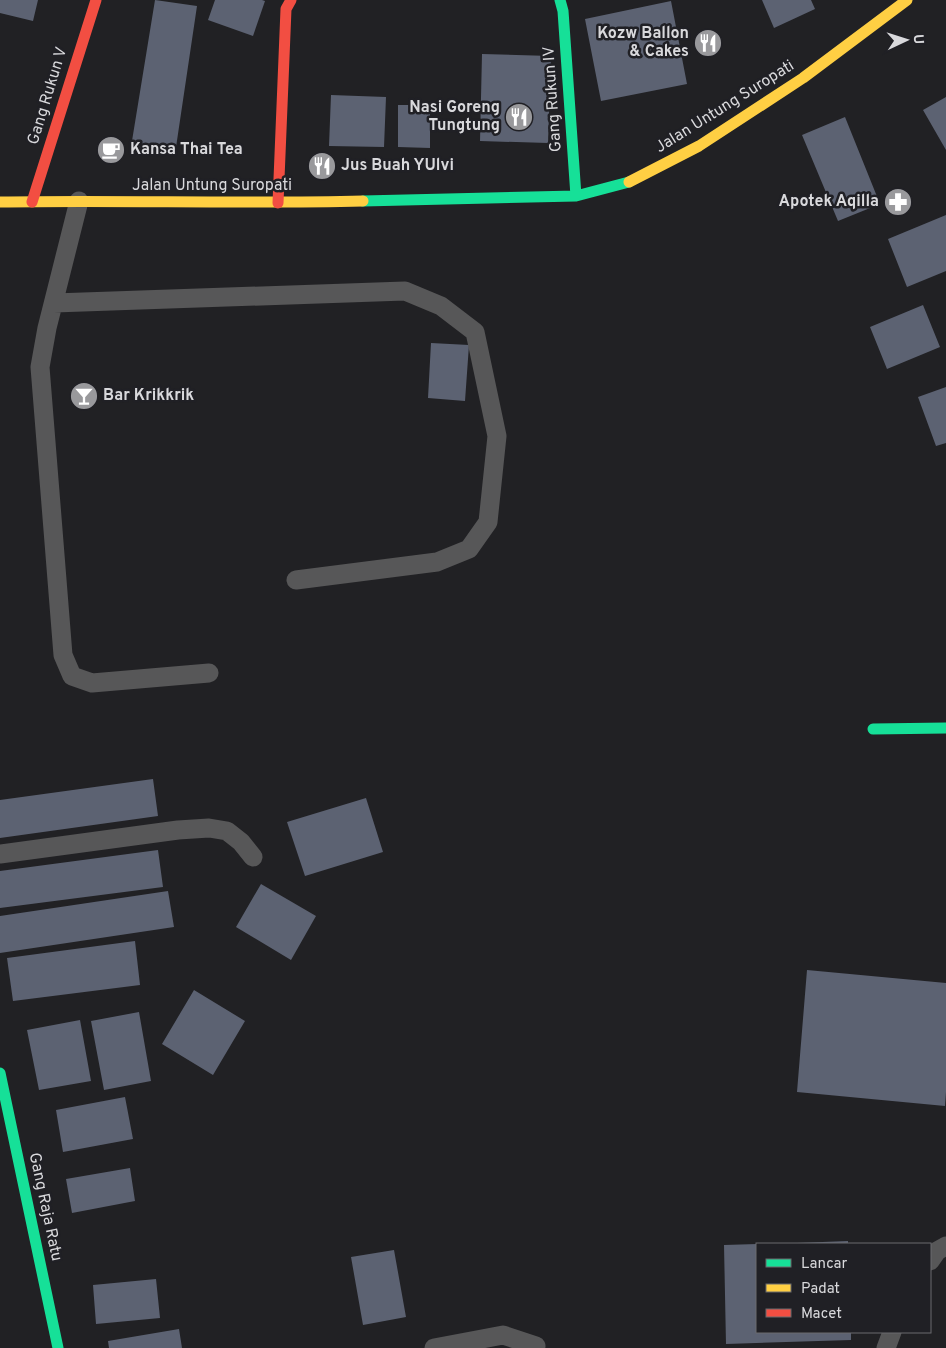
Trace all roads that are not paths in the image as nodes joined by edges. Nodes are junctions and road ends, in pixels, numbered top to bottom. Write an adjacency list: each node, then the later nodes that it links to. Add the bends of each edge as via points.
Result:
1 (96, 0): 7 (street, Gang Rukun V)
2 (291, 0): 9 (street, via 286,9)
3 (560, 0): 5 (street, Gang Rukun IV, via 564,11)
4 (907, 0): 5 (street, Jalan Untung Suropati, via 803,78 699,146 632,181)
5 (576, 196): 9 (street, Jalan Untung Suropati)
6 (0, 202): 7 (street, Jalan Untung Suropati)
7 (32, 202): 8 (street, Jalan Untung Suropati)
8 (79, 202): 9 (street, Jalan Untung Suropati); 10 (lane)
9 (278, 203)
10 (54, 303): 11 (lane, via 405,291 441,306 475,332 497,436 488,522 469,549 437,562); 12 (lane, via 40,367 63,655 72,676 92,684)
11 (296, 580)
12 (209, 673)
13 (946, 728): 14 (street)
14 (873, 729)
15 (0, 854): 16 (lane, via 209,828 227,831)
16 (253, 857)
17 (0, 1073): 22 (street, Gang Raja Ratu)
18 (946, 1246): 19 (lane)
19 (931, 1260)
20 (892, 1333): 24 (lane)
21 (536, 1346): 23 (lane, via 503,1335)
22 (58, 1348)
23 (434, 1348)
24 (886, 1348)

